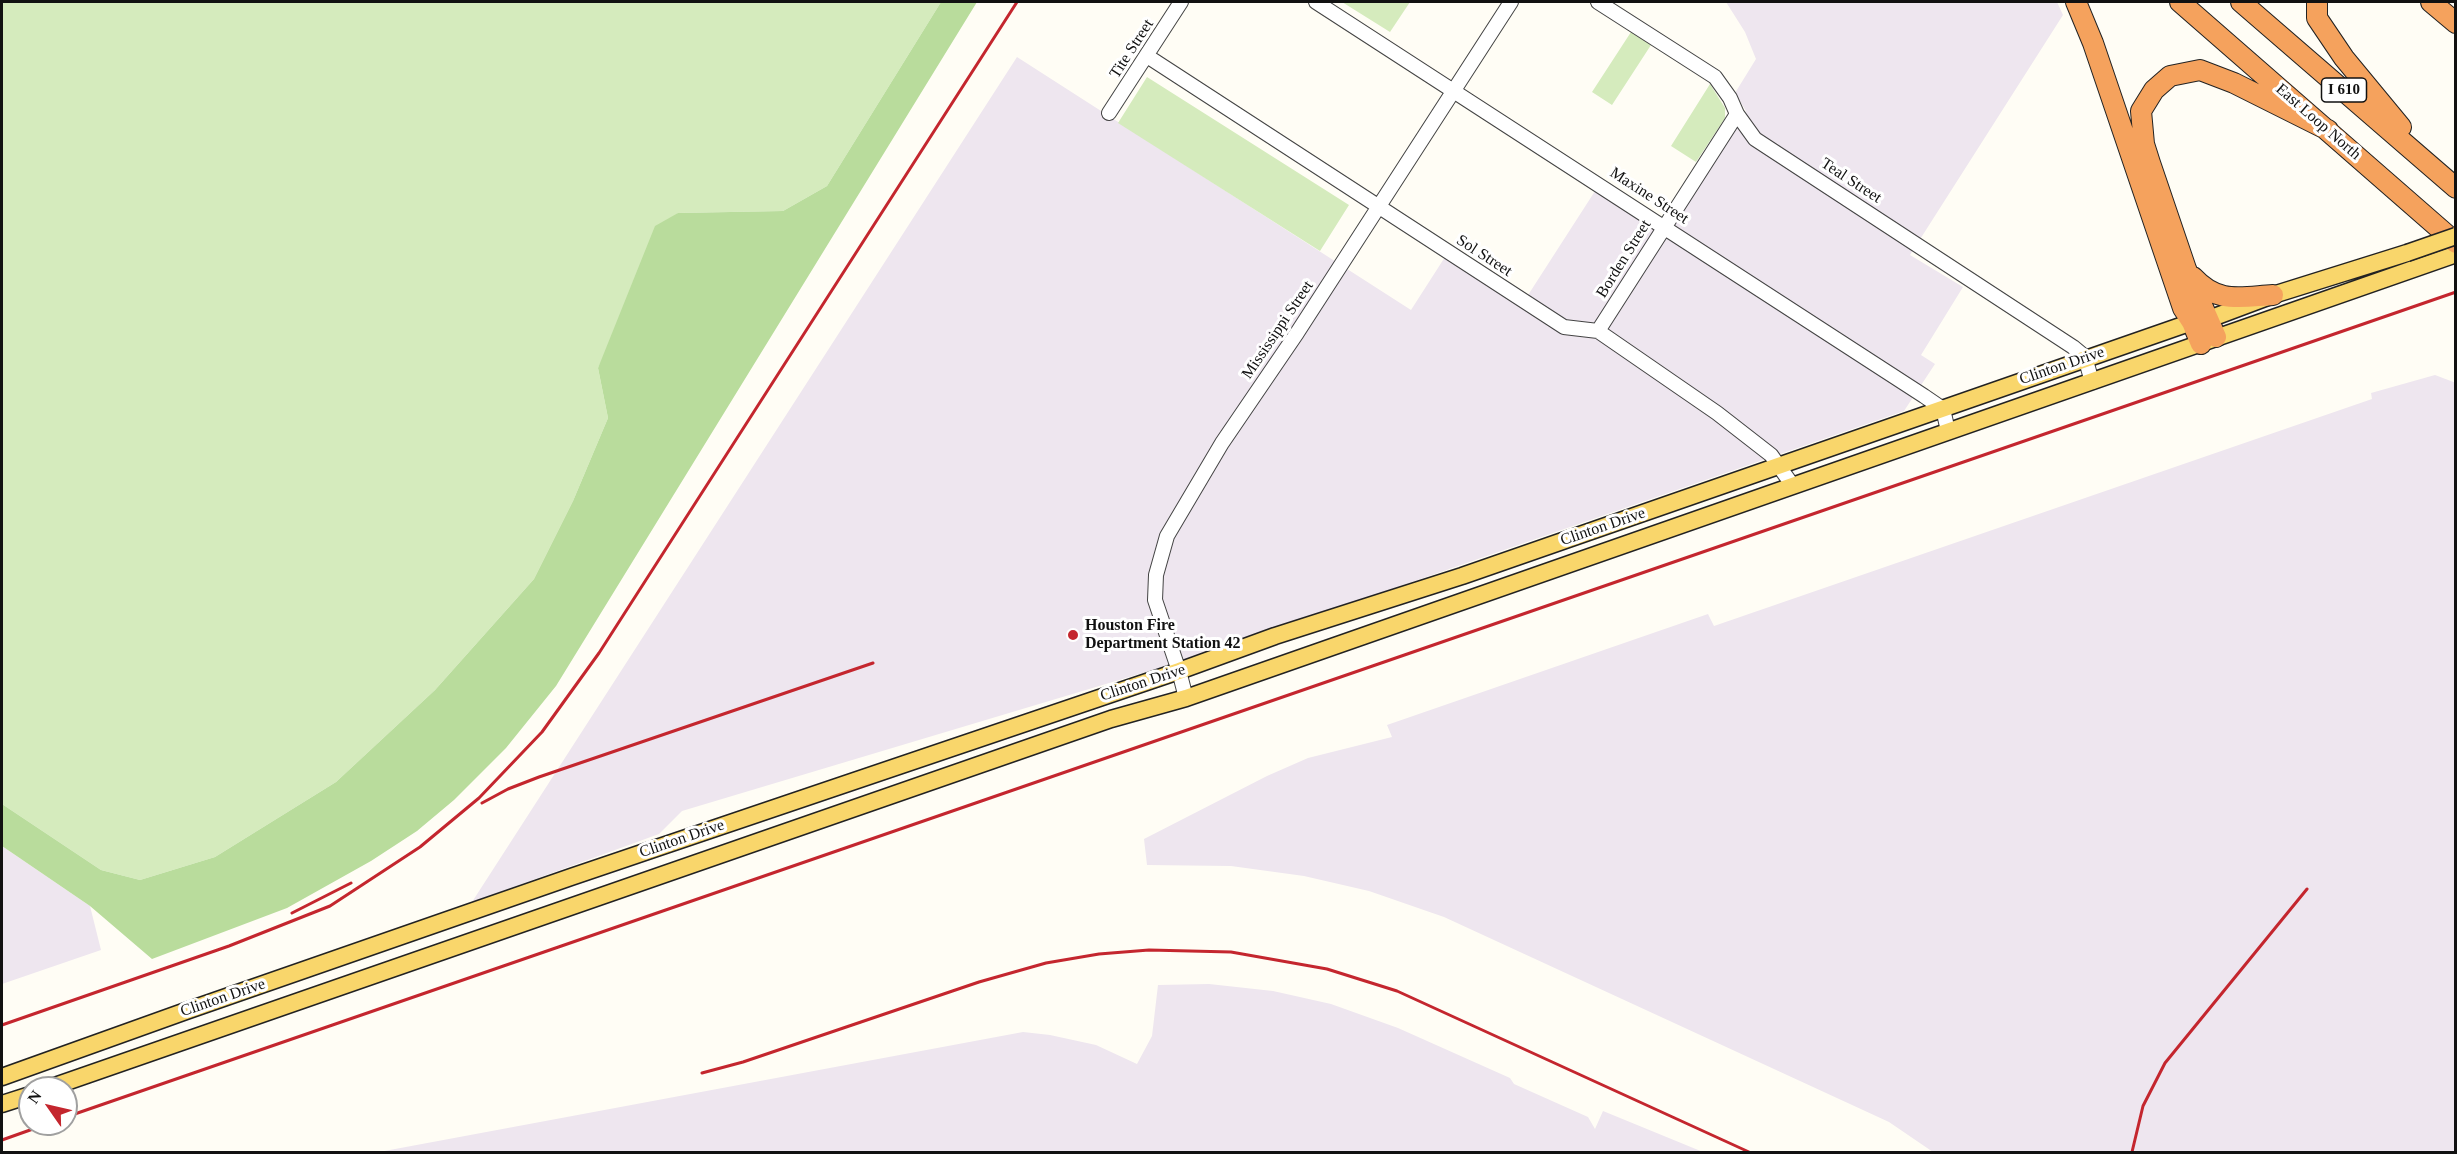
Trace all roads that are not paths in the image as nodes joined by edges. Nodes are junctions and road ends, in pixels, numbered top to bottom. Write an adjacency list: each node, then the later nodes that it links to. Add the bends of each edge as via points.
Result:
1 (1181, 2): 11 (street, Tite Street)
2 (1316, 2): 12 (street, Maxine Street)
3 (1511, 2): 12 (street, Mississippi Street)
4 (1598, 2): 14 (street, Teal Street, via 1715,77)
5 (2076, 2): 24 (highway, via 2183,308)
6 (2180, 2): 15 (highway, East Loop North / I 610)
7 (2241, 2): 16 (highway, I 610)
8 (2317, 2): 16 (highway, via 2317,18 2344,58)
9 (2431, 2): 10 (highway)
10 (2456, 23)
11 (1147, 56): 13 (street, Tite Street); 17 (street, Sol Street)
12 (1454, 91): 17 (street, Mississippi Street); 18 (street, Maxine Street)
13 (1109, 113)
14 (1737, 114): 18 (street, Borden Street); 26 (street, Teal Street, via 1755,139 1968,276)
15 (2328, 130): 20 (highway, East Loop North / I 610); 22 (highway, via 2200,70 2170,76 2154,90 2141,111 2145,144)
16 (2450, 184)
17 (1378, 207): 25 (street, Sol Street, via 1564,327); 32 (street, Mississippi Street, via 1222,443 1167,537 1156,574 1155,600)
18 (1664, 226): 25 (street, Borden Street); 28 (street, Maxine Street)
19 (2456, 236): 23 (main road, Clinton Drive, bridge)
20 (2456, 243)
21 (2456, 254): 24 (main road, Clinton Drive, via 2414,270)
22 (2186, 269): 23 (highway, via 2204,289 2222,298); 24 (highway)
23 (2273, 295): 24 (main road, Clinton Drive)
24 (2205, 330): 26 (main road, Clinton Drive); 27 (main road, Clinton Drive)
25 (1598, 331): 30 (street, Sol Street, via 1717,413 1771,455)
26 (2085, 357): 27 (street); 28 (main road, Clinton Drive)
27 (2092, 382): 29 (main road, Clinton Drive)
28 (1943, 409): 29 (street); 30 (main road, Clinton Drive)
29 (1948, 430): 31 (main road, Clinton Drive)
30 (1779, 466): 31 (street, Sol Street); 32 (main road, Clinton Drive)
31 (1793, 486): 33 (main road, Clinton Drive)
32 (1179, 671): 33 (street, Mississippi Street); 34 (main road, Clinton Drive)
33 (1186, 698): 35 (main road, Clinton Drive, via 1111,719)
34 (712, 829): 35 (main road); 36 (main road, Clinton Drive)
35 (718, 855): 37 (main road, Clinton Drive)
36 (571, 877): 37 (main road); 38 (main road, Clinton Drive)
37 (578, 904): 39 (main road, Clinton Drive)
38 (372, 946): 39 (main road); 40 (main road, Clinton Drive)
39 (379, 973): 41 (main road, Clinton Drive)
40 (186, 1011): 41 (main road); 42 (main road, Clinton Drive)
41 (195, 1036): 43 (main road, Clinton Drive)
42 (2, 1077)
43 (78, 1077)
44 (18, 1099): 45 (main road)
45 (2, 1104)

